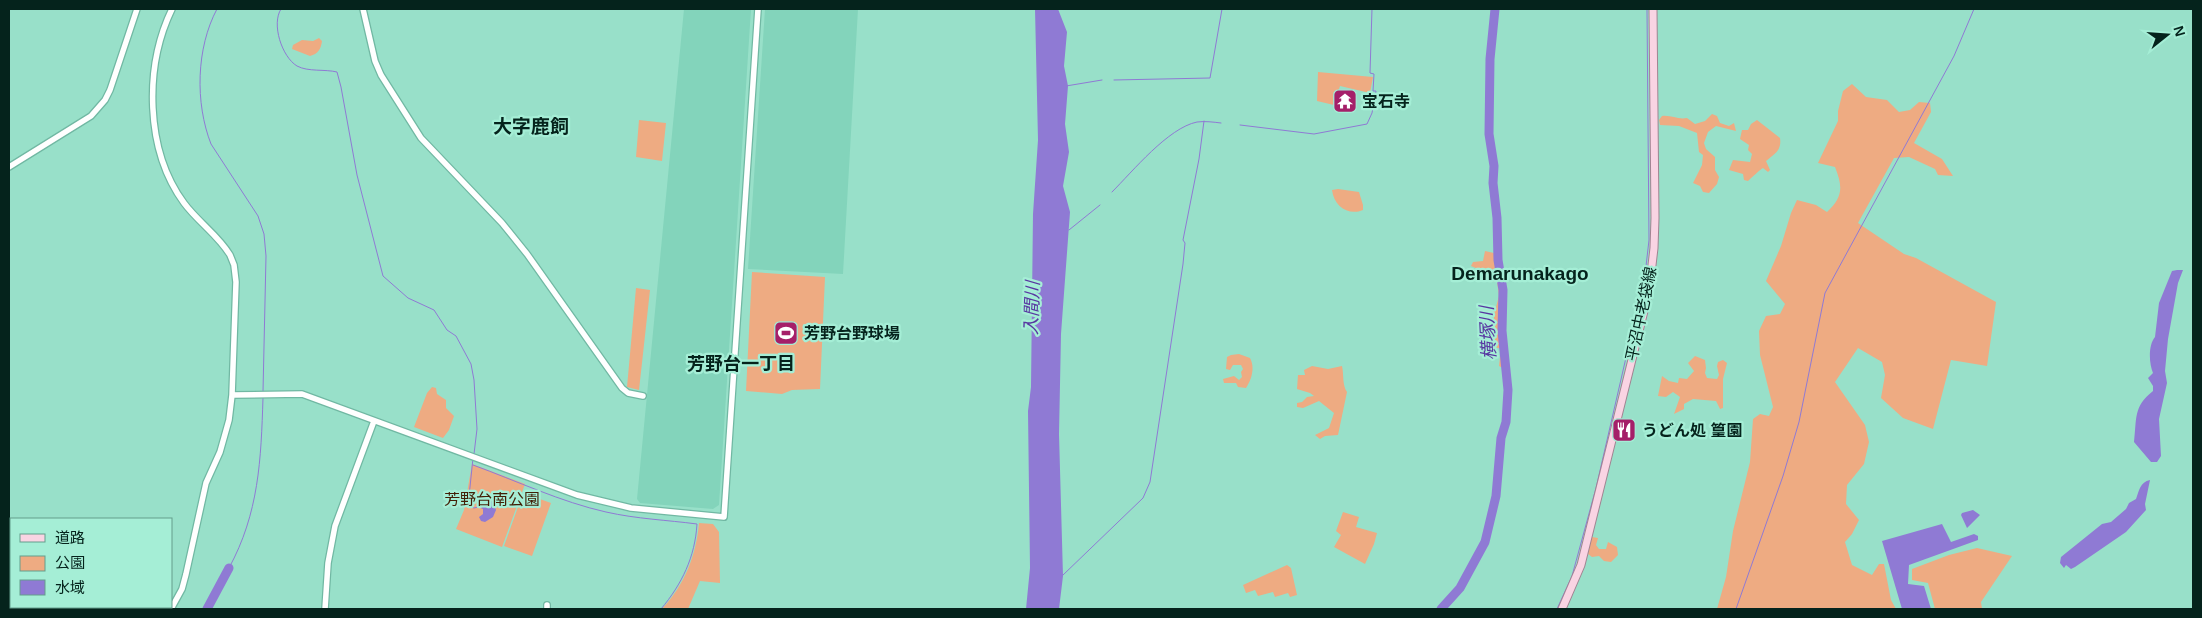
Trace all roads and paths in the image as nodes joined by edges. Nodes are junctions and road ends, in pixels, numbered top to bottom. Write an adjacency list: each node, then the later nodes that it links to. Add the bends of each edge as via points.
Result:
1 (137, 9): 6 (street, via 110,90 100,107 91,116)
2 (172, 9): 7 (street, via 157,52 155,135 176,192 190,212 226,248 234,265)
3 (363, 9): 8 (street, via 375,61 421,138 527,254 622,388 628,393)
4 (758, 9): 9 (street, via 724,517 631,508 577,495)
5 (1653, 9): 12 (main road, 平沼中老袋線, via 1655,218 1649,291 1581,565)
6 (9, 167)
7 (232, 395): 9 (street, via 307,395); 10 (street, via 225,440 206,483 186,574)
8 (643, 396)
9 (374, 420): 11 (street, via 334,526)
10 (172, 607)
11 (325, 609)
12 (1562, 609)

